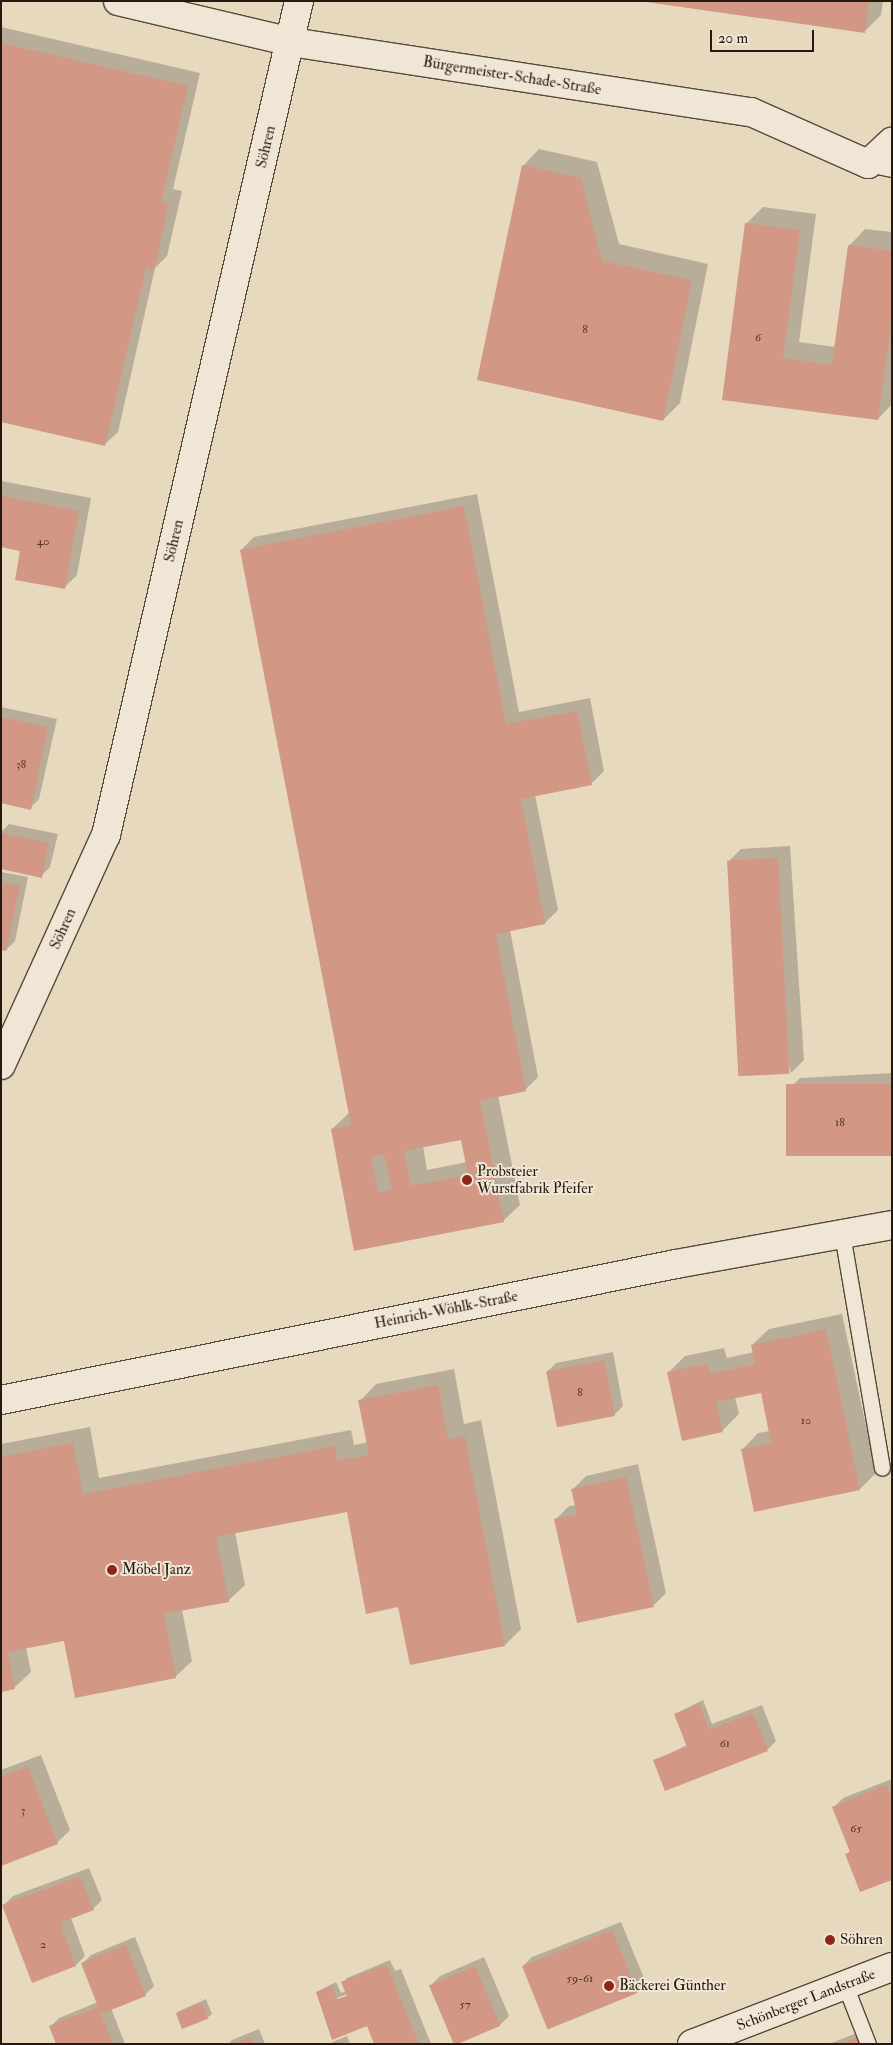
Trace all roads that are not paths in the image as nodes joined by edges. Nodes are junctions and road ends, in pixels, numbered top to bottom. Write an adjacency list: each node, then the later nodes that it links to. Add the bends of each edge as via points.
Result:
1 (118, 1): 3 (street, Bürgermeister-Schade-Straße)
2 (299, 1): 3 (street, Söhren)
3 (291, 42): 5 (street, Bürgermeister-Schade-Straße, via 751,112); 6 (street, Söhren, via 106,835)
4 (892, 142): 5 (street, Bürgermeister-Schade-Straße)
5 (880, 166)
6 (1, 1065)
7 (892, 1225): 8 (street, Heinrich-Wöhlk-Straße)
8 (842, 1234): 9 (street, Heinrich-Wöhlk-Straße); 10 (lane)
9 (1, 1400)
10 (882, 1468)
11 (892, 1967): 12 (street, Schönberger Landstraße)
12 (845, 1985): 13 (street, Schönberger Landstraße); 14 (lane)
13 (692, 2044)
14 (868, 2044)

